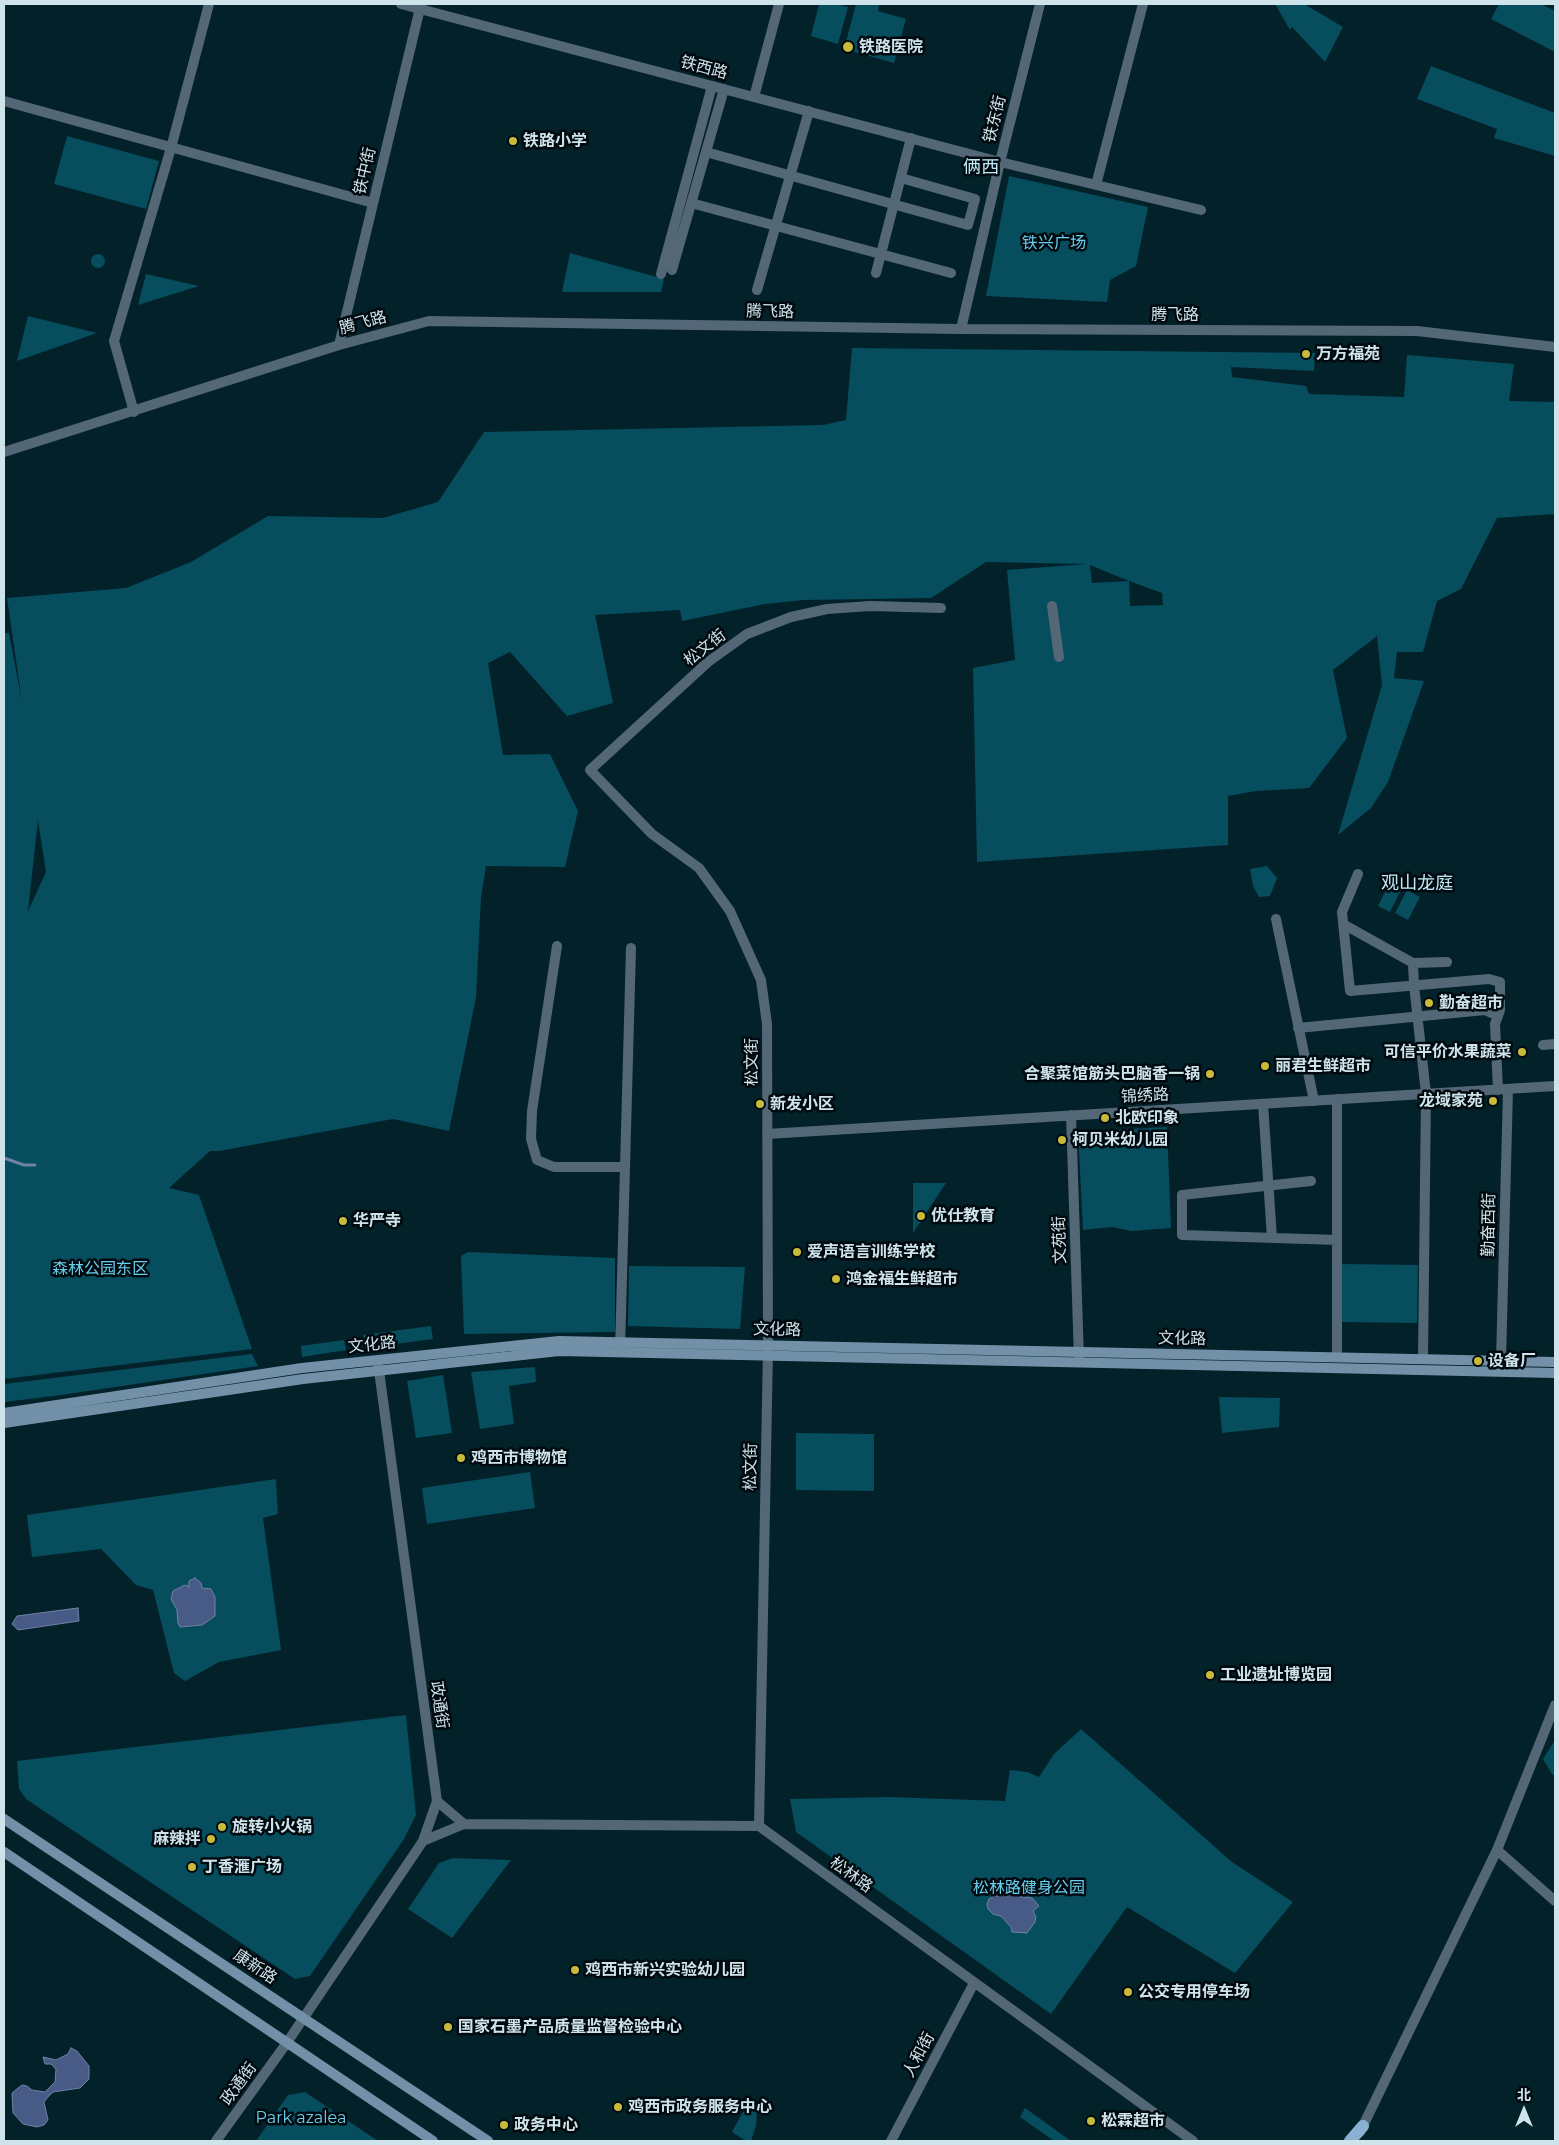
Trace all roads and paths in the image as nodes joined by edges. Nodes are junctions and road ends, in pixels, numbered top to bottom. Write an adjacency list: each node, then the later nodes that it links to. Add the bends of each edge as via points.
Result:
1 (209, 4): 13 (street)
2 (402, 4): 6 (street, 铁西路)
3 (779, 4): 9 (street)
4 (1040, 4): 15 (street, 铁东街)
5 (1143, 4): 18 (street)
6 (420, 6): 7 (street, 铁西路); 19 (street, 铁中街)
7 (712, 86): 8 (street, 铁西路); 27 (street)
8 (724, 89): 9 (street, 铁西路); 14 (street)
9 (754, 97): 11 (street, 铁西路)
10 (4, 101): 13 (street)
11 (808, 111): 12 (street, 铁西路); 16 (street)
12 (911, 138): 15 (street, 铁西路); 17 (street)
13 (171, 148): 19 (street); 33 (street, via 114,341)
14 (706, 152): 16 (street); 20 (street)
15 (1000, 162): 18 (street, 铁西路); 30 (street, 铁东街)
16 (790, 176): 21 (street); 23 (street)
17 (901, 178): 21 (street); 21 (street, via 975,199 973,208 968,225)
18 (1096, 185): 22 (street, 铁西路)
19 (373, 203): 31 (street, 铁中街)
20 (691, 203): 23 (street); 25 (street)
21 (894, 204): 24 (street)
22 (1201, 210)
23 (776, 226): 24 (street); 29 (street)
24 (881, 254): 26 (street); 28 (street)
25 (672, 270)
26 (951, 273)
27 (661, 274)
28 (876, 274)
29 (758, 290)
30 (962, 330): 31 (street, 腾飞路, via 429,321); 32 (street, 腾飞路, via 1417,331)
31 (339, 345): 33 (street, 腾飞路)
32 (1555, 347)
33 (134, 412): 34 (street, 腾飞路)
34 (4, 452)
35 (1052, 606): 37 (street)
36 (941, 608): 57 (street, 松文街, via 870,606 828,609 791,617 747,634 708,662 590,770 652,834 699,868 738,926 762,980 767,1024)
37 (1059, 657)
38 (1358, 874): 40 (street, via 1342,912)
39 (1276, 919): 47 (street)
40 (1343, 924): 44 (street); 45 (street, via 1350,991)
41 (557, 946): 58 (street, via 532,1111 531,1139 537,1160 554,1167)
42 (631, 948): 58 (street)
43 (1447, 962): 44 (street)
44 (1413, 963): 45 (street)
45 (1414, 985): 46 (street, 勤奋西街, via 1489,979 1500,982); 52 (street)
46 (1498, 1016): 47 (street, via 1485,1010); 51 (street, 勤奋西街, via 1495,1025)
47 (1298, 1028): 54 (street)
48 (1543, 1044): 49 (street)
49 (1555, 1044)
50 (1555, 1086): 51 (street, 锦绣路)
51 (1503, 1089): 52 (street, 锦绣路); 69 (street, 勤奋西街)
52 (1426, 1094): 53 (street, 锦绣路); 67 (street)
53 (1337, 1100): 54 (street, 锦绣路); 62 (street)
54 (1314, 1101): 55 (street, 锦绣路)
55 (1263, 1104): 56 (street, 锦绣路); 60 (street)
56 (1071, 1115): 57 (street, 锦绣路); 65 (street, 文苑街)
57 (767, 1134): 64 (street, 松文街)
58 (625, 1167): 63 (street)
59 (1311, 1180): 60 (street)
60 (1269, 1185): 61 (street); 61 (street, via 1182,1195 1182,1235)
61 (1272, 1238): 62 (street)
62 (1337, 1240): 66 (street)
63 (620, 1347): 64 (main road, 文化路); 68 (main road, 文化路, via 559,1341); 71 (main road, 文化路)
64 (768, 1350): 65 (main road, 文化路); 79 (street, 松文街)
65 (1079, 1357): 66 (main road, 文化路); 72 (main road, 文化路)
66 (1337, 1358): 67 (main road, 文化路)
67 (1423, 1359): 69 (main road, 文化路)
68 (377, 1360): 71 (street, 政通街); 73 (main road, 文化路, via 302,1368)
69 (1501, 1361): 70 (main road, 文化路)
70 (1555, 1362)
71 (379, 1371): 74 (main road, 文化路, via 303,1379); 76 (street, 政通街)
72 (1555, 1373)
73 (4, 1413)
74 (4, 1423)
75 (1555, 1705): 81 (street)
76 (437, 1801): 78 (street); 80 (street, 政通街)
77 (4, 1819): 85 (main road, 康新路)
78 (464, 1824): 79 (street); 80 (street)
79 (759, 1826): 84 (street, 松林路)
80 (423, 1840): 85 (street, 政通街)
81 (1497, 1850): 83 (street); 87 (street)
82 (4, 1852): 86 (main road)
83 (1555, 1901)
84 (974, 1983): 88 (street, 松林路); 92 (street, 人和街)
85 (304, 2018): 86 (street, 政通街); 91 (main road, 康新路)
86 (286, 2044): 89 (street, 政通街); 90 (main road)
87 (1363, 2126): 93 (main road); 94 (street)
88 (1187, 2140)
89 (216, 2141)
90 (433, 2141)
91 (488, 2141)
92 (891, 2141)
93 (1350, 2141)
94 (1356, 2141)

